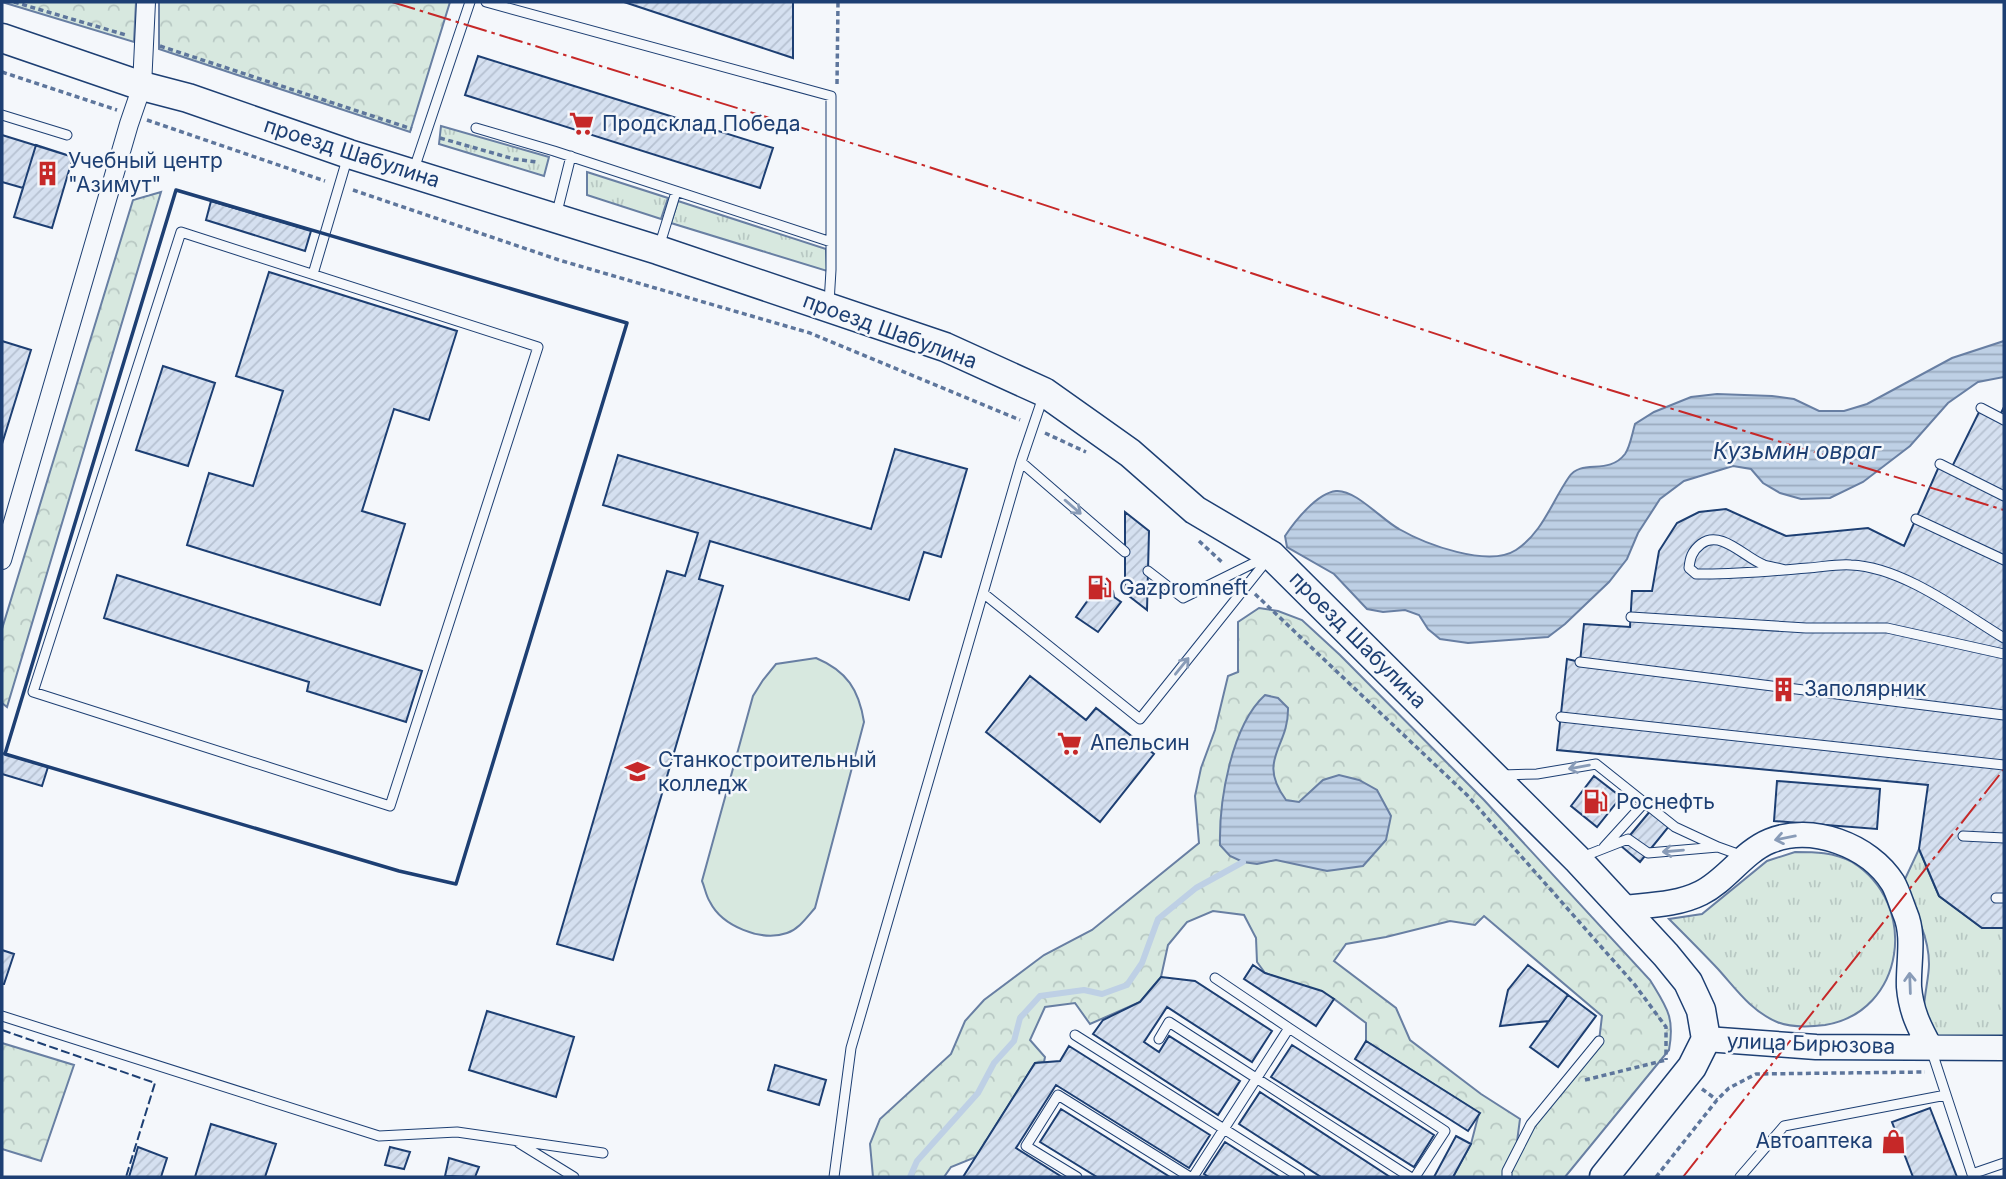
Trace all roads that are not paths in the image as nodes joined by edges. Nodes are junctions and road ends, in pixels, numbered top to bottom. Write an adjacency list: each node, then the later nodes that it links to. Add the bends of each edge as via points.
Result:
1 (146, 2): 5 (street)
2 (470, 2): 11 (lane)
3 (486, 2): 14 (lane, via 831,96)
4 (2, 38): 5 (main road, проезд Шабулина)
5 (142, 86): 9 (main road, проезд Шабулина); 27 (street)
6 (2, 115): 8 (lane)
7 (476, 128): 10 (lane)
8 (67, 135)
9 (349, 154): 11 (main road, проезд Шабулина); 16 (lane)
10 (571, 156): 12 (lane); 13 (lane)
11 (412, 174): 13 (main road, проезд Шабулина)
12 (676, 192): 14 (lane); 15 (lane)
13 (555, 219): 15 (main road, проезд Шабулина)
14 (831, 242): 17 (lane)
15 (658, 250): 17 (main road, проезд Шабулина)
16 (313, 274): 16 (lane, via 181,232 33,692 390,806 538,347)
17 (829, 309): 18 (main road, проезд Шабулина, via 945,347)
18 (1044, 392): 21 (lane); 26 (main road, проезд Шабулина, via 1130,453 1195,510)
19 (1981, 408): 20 (lane)
20 (2004, 420)
21 (1021, 462): 25 (lane, one-way to 25); 31 (lane)
22 (1940, 464): 23 (lane)
23 (2004, 496)
24 (1916, 519): 28 (lane)
25 (1125, 552)
26 (1271, 555): 30 (lane, via 1183,598); 31 (lane, one-way to 26, via 1140,719); 39 (main road, проезд Шабулина)
27 (2, 559)
28 (2004, 560)
29 (1786, 570): 29 (lane, via 1763,565 1710,539 1691,555 1689,568 1696,574 1716,575); 33 (lane, via 1852,565 1883,571 1925,590)
30 (1148, 571)
31 (983, 593): 63 (lane, via 851,1048)
32 (1631, 617): 34 (lane, via 1887,628)
33 (2004, 638)
34 (2004, 654)
35 (1580, 662): 36 (lane)
36 (2004, 715)
37 (1561, 717): 38 (lane)
38 (2004, 765)
39 (1495, 775): 40 (lane, one-way to 39, via 1596,764 1537,774); 44 (main road, проезд Шабулина)
40 (1645, 802): 43 (lane, via 1675,827); 44 (lane)
41 (1963, 836): 42 (lane)
42 (2004, 838)
43 (1718, 847): 44 (lane, one-way to 44, via 1647,853 1628,839); 45 (lane)
44 (1590, 853): 46 (main road, проезд Шабулина)
45 (1745, 857): 46 (main road, via 1703,892 1681,901); 54 (main road, one-way to 45, via 1915,1021 1909,987 1908,920 1893,883 1868,856 1836,840 1799,836 1770,841)
46 (1623, 908): 52 (main road, проезд Шабулина, via 1688,982 1701,1010)
47 (1215, 978): 49 (lane)
48 (2, 1016): 59 (lane, via 379,1136 457,1132)
49 (1289, 1028): 56 (lane); 67 (lane, via 1445,1131)
50 (1074, 1035): 58 (lane)
51 (1159, 1039): 56 (lane, via 1169,1023)
52 (1706, 1040): 54 (main road, улица Бирюзова, via 1816,1047); 69 (main road, улица Бирюзова, via 1685,1075)
53 (1599, 1041): 68 (lane, via 1531,1124)
54 (1930, 1047): 55 (main road, улица Бирюзова); 57 (lane)
55 (2004, 1048)
56 (1256, 1079): 58 (lane); 67 (lane)
57 (1946, 1096): 61 (lane, via 1972,1174); 70 (lane, via 1784,1126)
58 (1224, 1129): 65 (lane); 66 (lane)
59 (515, 1141): 60 (lane); 62 (lane)
60 (603, 1153)
61 (2004, 1163)
62 (574, 1177)
63 (834, 1177)
64 (1077, 1177): 65 (lane, via 1026,1146 1058,1095)
65 (1191, 1177)
66 (1300, 1177)
67 (1413, 1177)
68 (1507, 1177)
69 (1604, 1177)
70 (1740, 1177)

